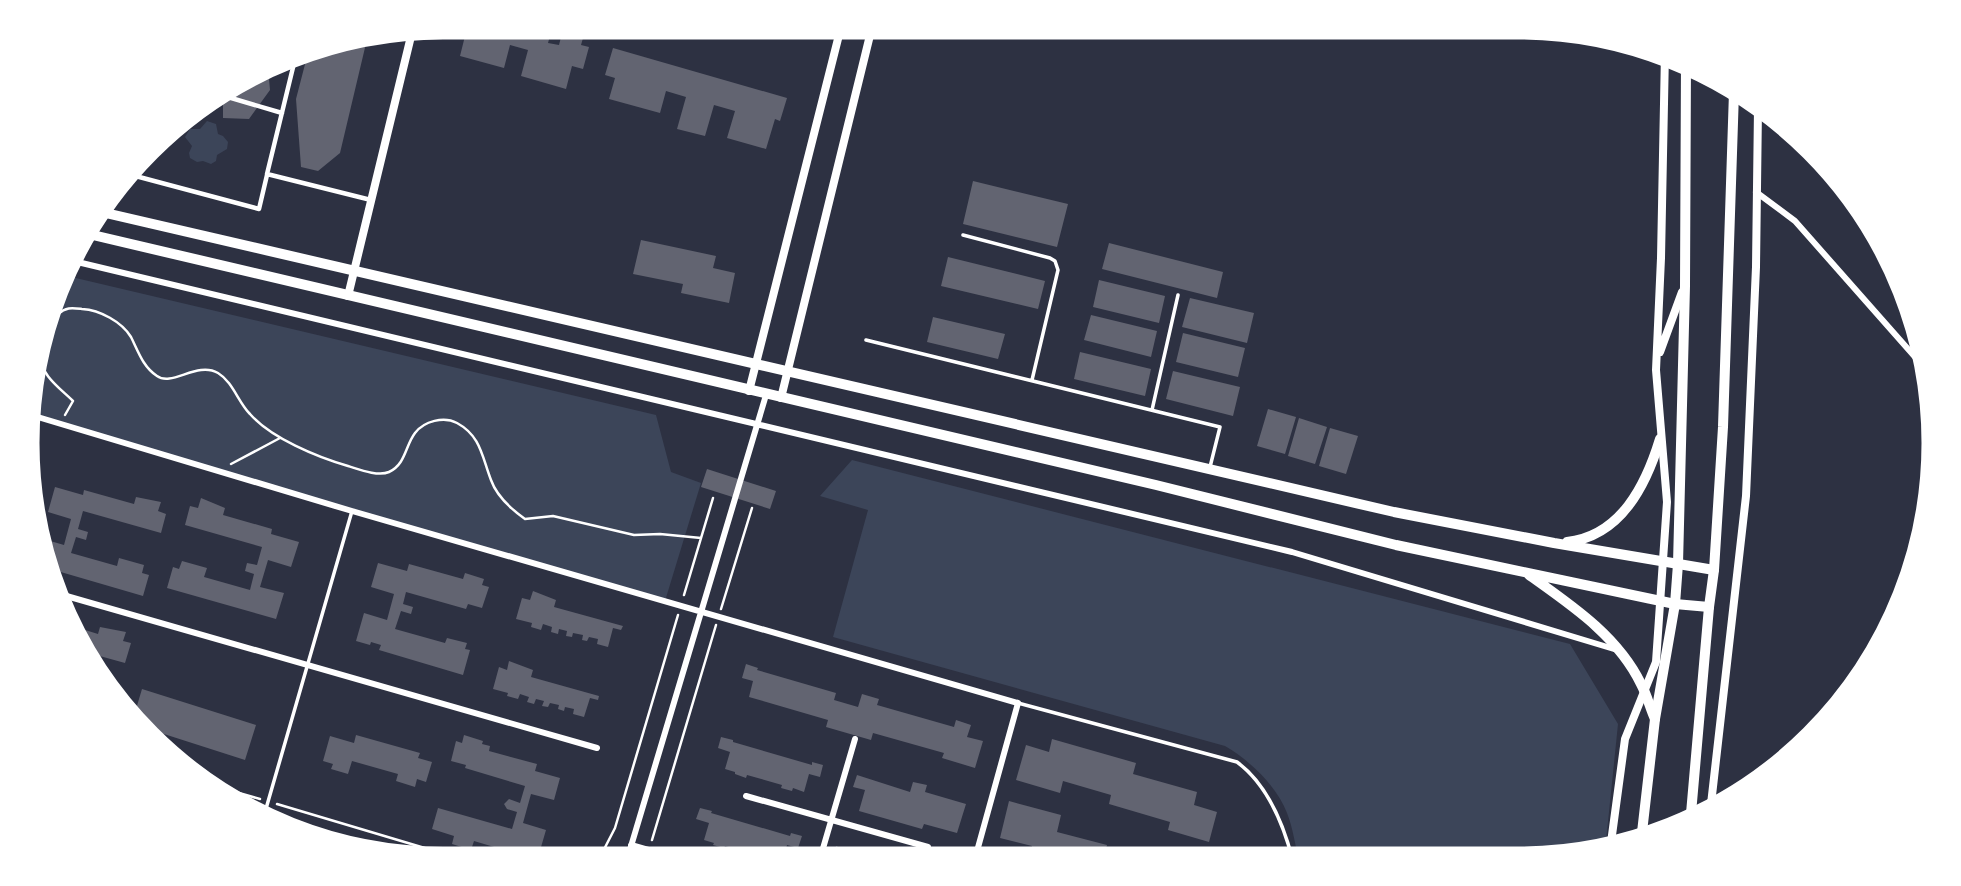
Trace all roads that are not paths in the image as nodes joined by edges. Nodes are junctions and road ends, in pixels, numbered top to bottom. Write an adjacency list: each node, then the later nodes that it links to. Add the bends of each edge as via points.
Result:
1 (839, 35): 26 (street)
2 (870, 35): 27 (street)
3 (411, 36): 14 (street)
4 (1664, 62): 25 (street)
5 (294, 63): 9 (street)
6 (1686, 71): 20 (main road)
7 (228, 97): 9 (street)
8 (1734, 97): 41 (main road)
9 (282, 113): 11 (street)
10 (1758, 113): 13 (street)
11 (267, 174): 12 (street, via 259,209); 14 (street)
12 (135, 176)
13 (1756, 192): 24 (street, via 1795,221); 56 (street, via 1746,496)
14 (371, 200): 19 (street)
15 (106, 213): 19 (main road)
16 (92, 235): 22 (main road)
17 (963, 235): 28 (lane, via 1055,261 1058,271)
18 (78, 262): 34 (street)
19 (354, 271): 22 (street); 26 (main road)
20 (1685, 286): 25 (street); 40 (main road)
21 (1178, 295): 32 (lane)
22 (348, 296): 29 (main road)
23 (866, 340): 28 (lane)
24 (1917, 359)
25 (1657, 361): 35 (street)
26 (757, 363): 27 (main road); 29 (street)
27 (787, 370): 31 (street); 36 (main road)
28 (1032, 381): 32 (lane)
29 (749, 391): 30 (main road)
30 (766, 395): 31 (main road); 34 (street)
31 (780, 398): 42 (main road, via 1396,545)
32 (1152, 410): 36 (lane, via 1220,427)
33 (36, 416): 37 (street)
34 (757, 425): 47 (street); 48 (street, via 1292,552)
35 (1660, 439): 38 (main road, via 1650,473 1624,511 1591,536); 39 (street, via 1667,502)
36 (1209, 470): 38 (main road)
37 (352, 511): 47 (street); 49 (lane)
38 (1553, 543): 39 (main road)
39 (1661, 561): 40 (main road); 44 (street)
40 (1678, 564): 41 (main road); 45 (main road)
41 (1714, 570): 46 (main road)
42 (1524, 571): 44 (main road); 48 (main road, via 1568,602)
43 (65, 595): 49 (street)
44 (1659, 600): 45 (main road); 50 (street, via 1656,662)
45 (1675, 604): 46 (main road); 52 (main road)
46 (1709, 607): 58 (main road)
47 (702, 612): 51 (street); 62 (street)
48 (1619, 650): 50 (main road)
49 (308, 665): 54 (street); 57 (lane)
50 (1644, 691): 52 (main road); 61 (street, via 1625,739)
51 (1018, 703): 67 (street); 68 (lane, via 1236,761 1274,811)
52 (1655, 719): 60 (main road)
53 (855, 739): 59 (street)
54 (597, 748)
55 (746, 796): 59 (street)
56 (1711, 802)
57 (266, 810)
58 (1691, 812)
59 (831, 820): 63 (street); 66 (street)
60 (1642, 831)
61 (1611, 840)
62 (631, 845): 64 (street); 65 (street)
63 (928, 847)
64 (629, 851)
65 (649, 851)
66 (822, 851)
67 (977, 851)
68 (1290, 851)

